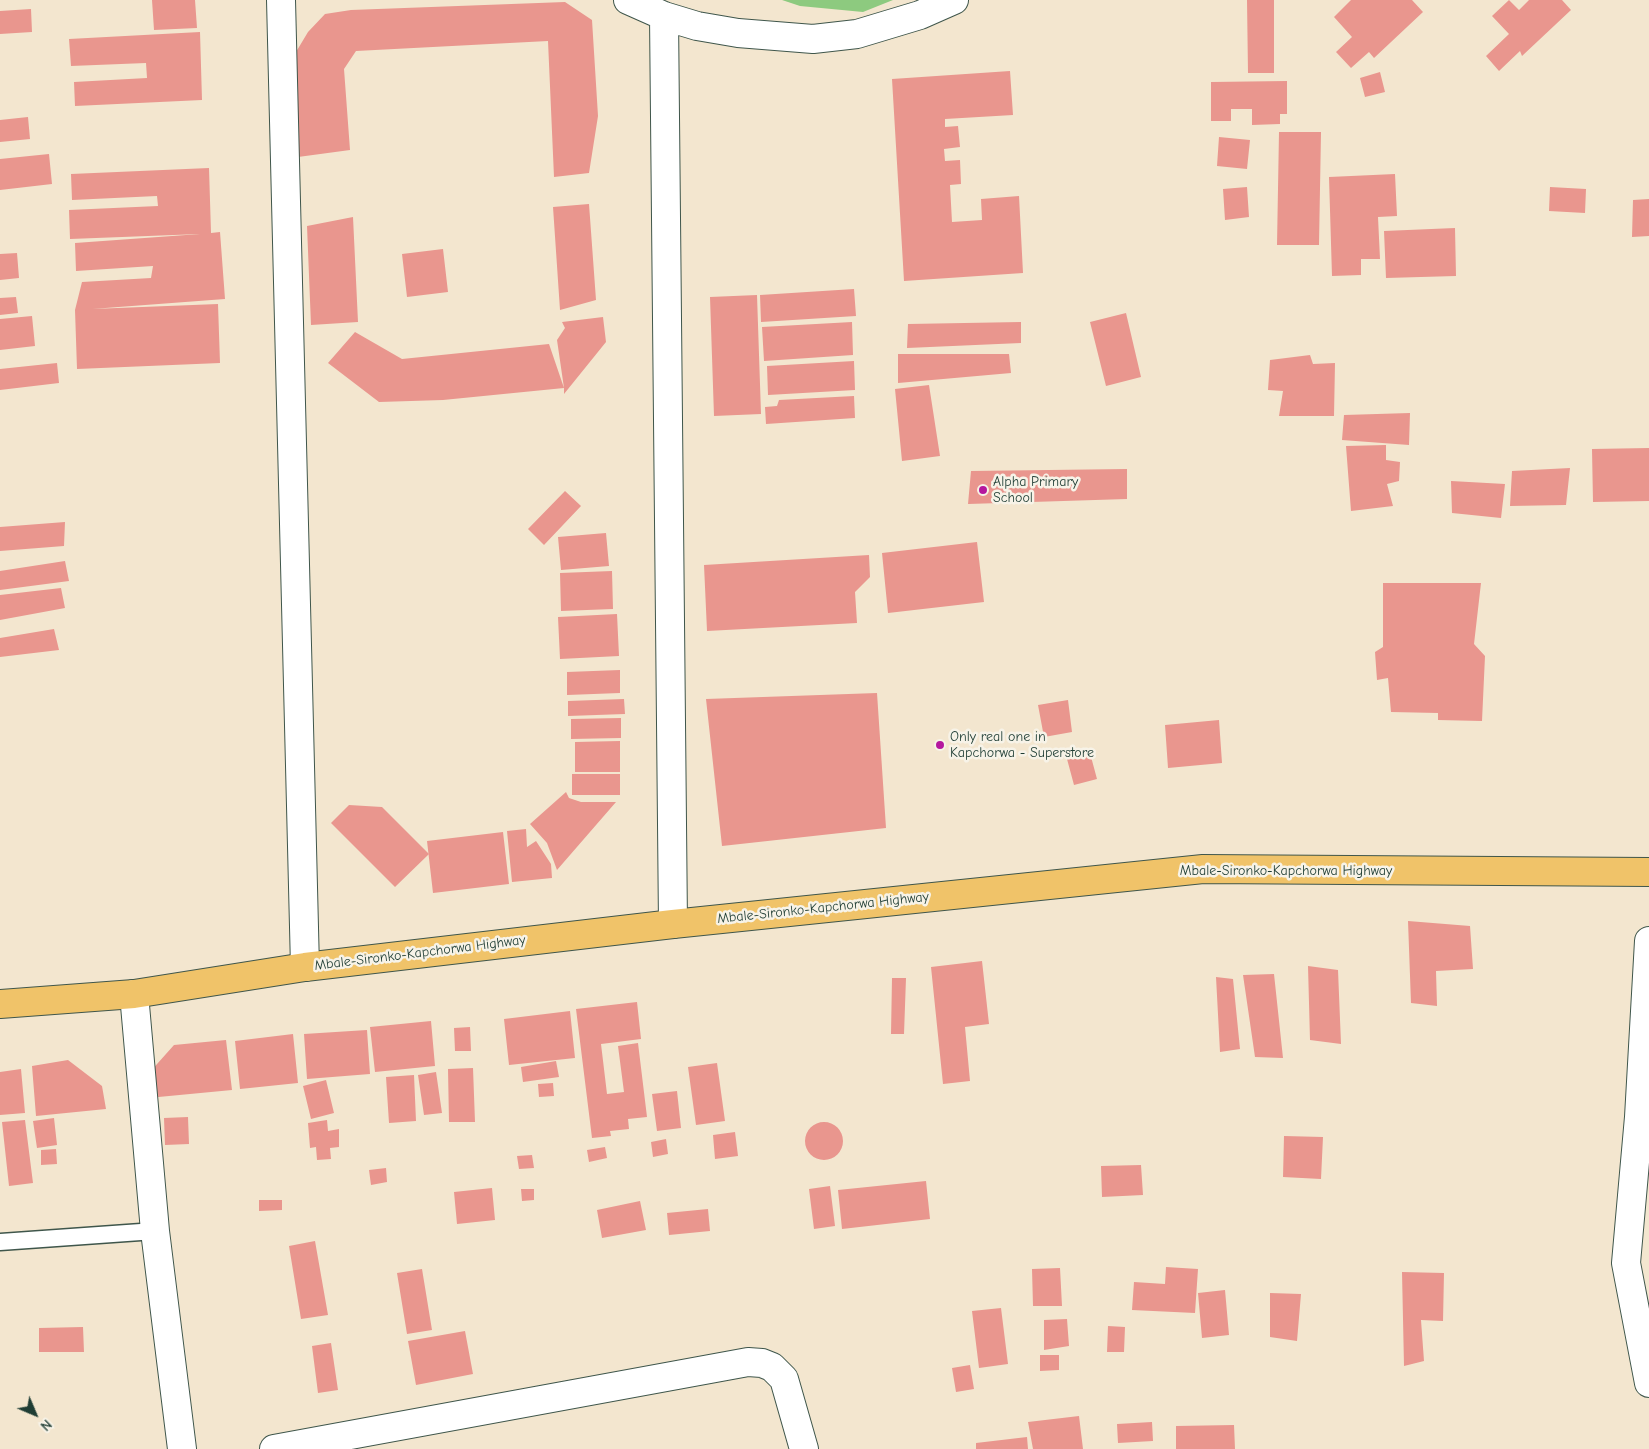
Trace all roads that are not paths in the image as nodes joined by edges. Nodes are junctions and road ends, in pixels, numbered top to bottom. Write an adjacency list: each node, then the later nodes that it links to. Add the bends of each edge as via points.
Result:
1 (281, 0): 8 (street)
2 (628, 0): 4 (street)
3 (954, 0): 4 (street, via 920,15 857,34 813,39 697,26)
4 (664, 16): 6 (street)
5 (1649, 872): 6 (main road, Mbale-Sironko-Kapchorwa Highway, via 1203,869)
6 (673, 924): 8 (main road, Mbale-Sironko-Kapchorwa Highway)
7 (1649, 941): 11 (street)
8 (305, 967): 9 (main road, Mbale-Sironko-Kapchorwa Highway)
9 (134, 994): 10 (main road, Mbale-Sironko-Kapchorwa Highway); 12 (street)
10 (0, 1004)
11 (1644, 1117): 14 (street, via 1626,1263)
12 (155, 1231): 13 (lane); 15 (street)
13 (0, 1242)
14 (1649, 1384)
15 (182, 1449)
16 (274, 1449): 17 (street, via 748,1362 762,1362 784,1379)
17 (804, 1449)

